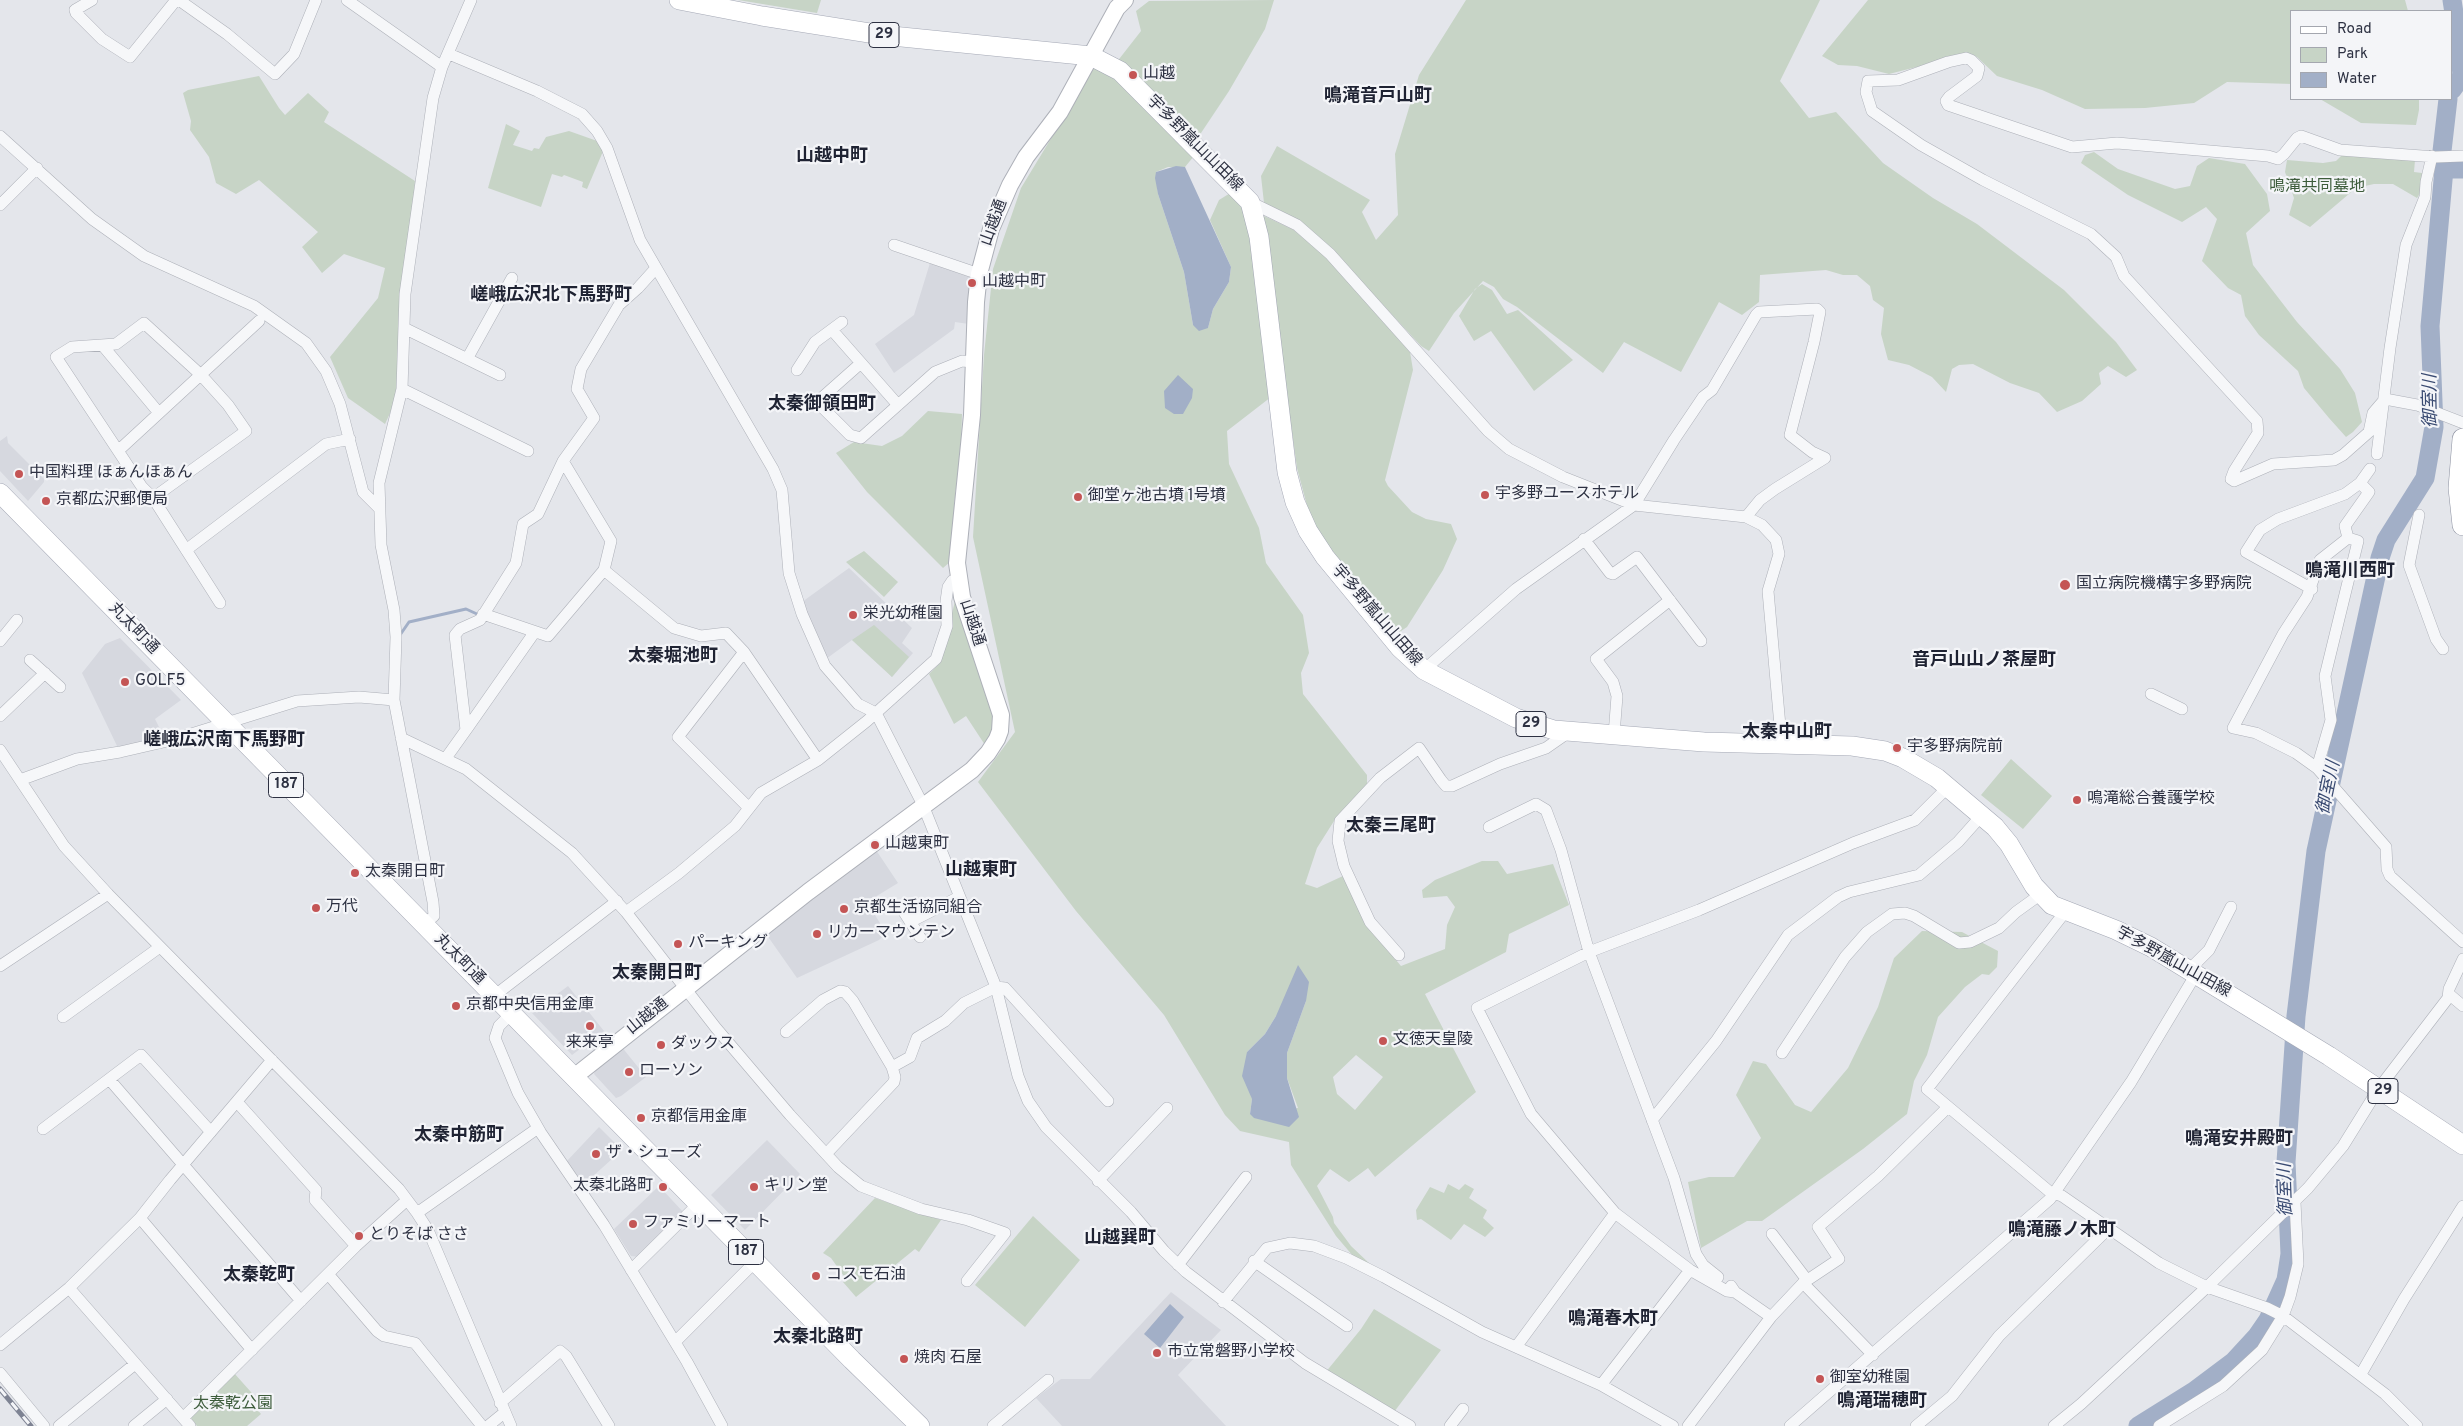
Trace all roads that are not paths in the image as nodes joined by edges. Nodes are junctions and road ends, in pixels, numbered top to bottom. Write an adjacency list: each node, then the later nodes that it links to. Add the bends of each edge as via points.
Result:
1 (92, 0): 2 (street, via 75,10 76,13 102,39 130,57)
2 (178, 0): 3 (street, via 227,34 275,74 294,54)
3 (316, 0)
4 (347, 0): 10 (street)
5 (471, 0): 8 (street)
6 (679, 0): 9 (main road, 宇多野嵐山山田線 / 29, via 882,35)
7 (1118, 3): 9 (street, 山越通)
8 (448, 54): 10 (street); 18 (street, via 537,91 582,114 607,148 640,240)
9 (1091, 56): 15 (main road, 宇多野嵐山山田線 / 29, via 1120,71); 19 (street, 山越通, via 1060,112 1030,151 1010,185 989,235)
10 (442, 67): 23 (street, via 424,150 405,294)
11 (0, 136): 14 (street)
12 (2459, 156): 13 (street)
13 (2434, 157): 33 (street, via 2426,182 2426,196 2406,245); 33 (street, via 2340,150 2302,136 2278,159 2117,143 2072,147 1948,105 1949,97 1977,76 1979,68 1966,58 1898,80 1868,81 1866,92 1872,111 1983,180 2091,234 2116,257 2124,276 2257,421 2258,433 2234,471 2231,479 2234,481 2273,464 2334,460 2369,432 2373,413)
14 (37, 168): 16 (street); 37 (street, via 92,219 144,256 254,306 306,343 326,371)
15 (1250, 202): 47 (street, via 1297,225 1330,254 1488,431 1509,449 1563,477); 68 (main road, 宇多野嵐山山田線 / 29, via 1259,237 1287,472 1295,502 1325,557 1396,643)
16 (0, 205)
17 (894, 245): 19 (street)
18 (656, 268): 42 (street, via 618,305 581,369 577,389 594,418); 74 (street, via 773,469 782,490 789,573 802,614 825,666 858,704)
19 (979, 274): 27 (street, 山越通)
20 (512, 278): 26 (street)
21 (259, 321): 30 (street)
22 (842, 322): 24 (street)
23 (404, 328): 26 (street); 32 (street)
24 (832, 330): 28 (street); 29 (street, via 815,342)
25 (103, 346): 30 (street, via 116,344 144,323); 35 (street); 39 (street, via 72,347 56,357)
26 (467, 359): 31 (street)
27 (974, 362): 34 (street, via 962,361 935,372); 56 (street, 山越通, via 972,416 958,541)
28 (861, 363): 34 (street); 34 (street, via 817,402 819,406 850,435 861,438)
29 (797, 370)
30 (200, 375): 35 (street); 46 (street, via 228,405 246,431)
31 (500, 375)
32 (402, 388): 40 (street); 48 (street, via 381,474)
33 (2385, 399): 36 (street, via 2417,404); 41 (street)
34 (898, 405)
35 (159, 413): 39 (street)
36 (2463, 423)
37 (350, 439): 48 (street, via 363,492); 54 (street, via 326,444)
38 (2463, 439): 51 (highway, via 2459,488)
39 (119, 450): 46 (street, via 142,487)
40 (528, 451)
41 (2377, 454)
42 (563, 461): 55 (street, via 611,542); 60 (street, via 538,514 523,524 516,563)
43 (2370, 469): 44 (street)
44 (2360, 483): 52 (street, via 2370,492 2345,526); 57 (street, via 2345,494 2260,530 2246,552)
45 (0, 493): 76 (main road, 丸太町通 / 187)
46 (153, 498): 54 (street)
47 (1634, 505): 50 (street); 50 (street, via 1678,433 1704,396 1712,390 1756,315 1760,312 1817,309 1820,312 1814,342 1790,435 1825,458 1760,500); 53 (street)
48 (379, 508): 72 (street, via 381,545 394,617)
49 (2419, 515): 65 (street, via 2409,566 2436,640)
50 (1746, 517): 81 (street, via 1754,519 1770,533 1776,540 1779,554 1768,591)
51 (2463, 525)
52 (2348, 538): 57 (street, via 2320,560); 85 (street, via 2358,541 2324,676 2331,720)
53 (1584, 539): 58 (street, via 1610,573 1637,557); 68 (street, via 1516,589)
54 (186, 550): 59 (street)
55 (604, 570): 62 (street, via 548,636); 66 (street, via 674,628 701,636 726,633)
56 (959, 580): 74 (street, via 952,581 948,587 947,626 936,659); 88 (street, 山越通, via 1000,715 1000,731 993,747 978,764)
57 (2312, 590): 85 (street, via 2283,634 2233,728 2256,733)
58 (1670, 600): 64 (street); 79 (street, via 1596,659 1613,682 1616,696)
59 (220, 603)
60 (483, 614): 62 (street); 77 (street, via 480,620 460,629 455,635)
61 (17, 620): 63 (street)
62 (534, 633): 77 (street)
63 (0, 641)
64 (1701, 641)
65 (2443, 649)
66 (744, 652): 84 (street); 89 (street, via 678,737)
67 (30, 660): 69 (street)
68 (1424, 670): 78 (main road, 宇多野嵐山山田線 / 29, via 1516,718 1540,727)
69 (44, 673): 70 (street); 75 (street)
70 (60, 687)
71 (2151, 694): 73 (street)
72 (394, 700): 76 (street, via 359,697 297,701); 80 (street)
73 (2182, 709)
74 (876, 713): 84 (street); 88 (street)
75 (0, 716)
76 (225, 724): 86 (street, via 120,752 77,759); 101 (main road, 丸太町通 / 187)
77 (466, 730): 83 (street)
78 (1569, 732): 79 (main road, 宇多野嵐山山田線 / 29); 106 (street, via 1546,748 1452,786 1446,786 1419,748 1380,778 1340,821 1338,841 1344,866 1370,922)
79 (1614, 735): 81 (main road, 宇多野嵐山山田線 / 29)
80 (401, 738): 83 (street); 101 (street, via 433,902 434,916)
81 (1784, 745): 87 (main road, 宇多野嵐山山田線 / 29, via 1844,745 1884,751 1914,764)
82 (0, 750): 86 (street)
83 (446, 758): 95 (street, via 466,769 572,853)
84 (818, 760): 89 (street, via 770,787)
85 (2317, 768): 103 (street, via 2386,847 2390,876)
86 (20, 780): 92 (street, via 64,846)
87 (1948, 787): 90 (main road, 宇多野嵐山山田線 / 29); 105 (street, via 1916,820)
88 (922, 805): 94 (street); 111 (street, 山越通)
89 (748, 807): 98 (street, via 735,826)
90 (1982, 815): 93 (main road, 宇多野嵐山山田線 / 29, via 2010,844); 128 (street, via 1958,842 1919,876 1849,892 1788,935 1716,1041)
91 (1488, 827): 105 (street, via 1536,804 1546,810 1561,850)
92 (108, 894): 104 (street); 108 (street)
93 (2040, 894): 99 (main road, 宇多野嵐山山田線 / 29); 118 (street, via 1999,928 1970,942 1959,943 1914,916 1892,914 1867,932 1845,958)
94 (959, 897): 100 (street); 110 (street)
95 (617, 902): 98 (street); 113 (street)
96 (2231, 907): 109 (street, via 2209,950)
97 (902, 909): 100 (street)
98 (626, 912): 111 (street)
99 (2065, 912): 109 (main road, 宇多野嵐山山田線 / 29, via 2134,938); 127 (street, via 1927,1089)
100 (910, 922): 102 (street)
101 (424, 924): 113 (main road, 丸太町通 / 187)
102 (920, 936)
103 (2463, 942)
104 (160, 947): 116 (street); 119 (street)
105 (1589, 952): 128 (street); 143 (street, via 1477,1008 1531,1114)
106 (1399, 955)
107 (2463, 959): 112 (street, via 2449,989)
108 (0, 966)
109 (2193, 972): 123 (main road, 宇多野嵐山山田線 / 29); 137 (street, via 2130,1082)
110 (996, 987): 120 (street, via 964,1003 945,1021 917,1038 910,1057); 124 (street, via 1005,988); 136 (street, via 1018,1076 1028,1101 1046,1127)
111 (684, 988): 121 (street, 山越通); 133 (street)
112 (2450, 995): 114 (street); 123 (street)
113 (494, 996): 115 (main road, 丸太町通 / 187)
114 (2463, 1006)
115 (511, 1014): 121 (main road, 丸太町通 / 187); 129 (street, via 499,1026 495,1038 518,1093)
116 (63, 1017)
117 (786, 1032): 120 (street, via 823,1000 840,991 845,992)
118 (1782, 1053)
119 (272, 1060): 125 (street); 138 (street)
120 (892, 1067): 133 (street, via 894,1082)
121 (574, 1077): 140 (main road, 丸太町通 / 187)
122 (110, 1079): 130 (street); 131 (street, via 141,1055); 134 (street)
123 (2379, 1088): 132 (main road, 宇多野嵐山山田線 / 29); 139 (street, via 2343,1146)
124 (1108, 1101)
125 (237, 1102): 131 (street); 147 (street, via 316,1190 314,1200)
126 (1167, 1108): 136 (street)
127 (1947, 1108): 137 (street); 155 (street, via 1878,1176 1818,1227 1839,1259)
128 (1652, 1120): 158 (street, via 1674,1178 1696,1254 1703,1265)
129 (538, 1128): 142 (street); 151 (street, via 573,1176)
130 (43, 1129)
131 (211, 1132): 134 (street)
132 (2463, 1145)
133 (826, 1154): 154 (street, via 861,1186 921,1209 968,1220 1006,1234)
134 (183, 1164): 144 (street); 159 (street)
135 (1246, 1177): 150 (street)
136 (1098, 1181): 150 (street, via 1131,1212)
137 (2054, 1193): 145 (street); 168 (street)
138 (407, 1200): 142 (street); 147 (street)
139 (2295, 1202): 156 (street); 161 (street, via 2298,1264)
140 (698, 1204): 148 (main road, 丸太町通 / 187); 151 (street)
141 (2463, 1206): 171 (street)
142 (417, 1213): 175 (street, via 428,1230)
143 (1615, 1214): 152 (street); 166 (street)
144 (140, 1218): 157 (street); 167 (street)
145 (2109, 1228): 156 (street, via 2159,1263); 193 (street, via 1999,1336 1952,1396)
146 (1772, 1234): 155 (street)
147 (356, 1246): 153 (street)
148 (756, 1261): 164 (street); 186 (main road, 丸太町通 / 187)
149 (1254, 1262): 160 (street); 163 (street); 166 (street, via 1262,1251 1273,1245 1314,1246 1346,1258)
150 (1178, 1265): 160 (street)
151 (631, 1270): 164 (street)
152 (1690, 1270): 158 (street, via 1727,1291); 173 (street)
153 (328, 1274): 159 (street); 181 (street, via 377,1332 415,1343)
154 (968, 1281)
155 (1805, 1282): 162 (street); 168 (street)
156 (2207, 1287): 161 (street); 194 (street)
157 (69, 1288): 165 (street); 169 (street)
158 (1735, 1292): 162 (street)
159 (302, 1301): 167 (street)
160 (1224, 1302): 188 (street, via 1326,1377)
161 (2282, 1315): 171 (street); 195 (street, via 2262,1350 2223,1386)
162 (1771, 1317): 191 (street)
163 (1347, 1326)
164 (676, 1342): 185 (street)
165 (0, 1345)
166 (1516, 1347): 173 (street)
167 (252, 1350): 177 (street)
168 (1873, 1355): 192 (street)
169 (135, 1364): 174 (street); 179 (street)
170 (0, 1374): 178 (street)
171 (2361, 1374): 196 (street)
172 (1048, 1380): 187 (street)
173 (1601, 1385): 190 (street)
174 (167, 1399): 177 (street); 180 (street)
175 (502, 1408): 182 (street); 183 (street); 184 (street, via 560,1351)
176 (1463, 1409): 189 (street)
177 (187, 1422)
178 (44, 1426)
179 (58, 1426)
180 (134, 1426)
181 (482, 1426)
182 (488, 1426)
183 (511, 1426)
184 (609, 1426)
185 (722, 1426)
186 (920, 1426)
187 (993, 1426)
188 (1410, 1426)
189 (1450, 1426)
190 (1673, 1426)
191 (1688, 1426)
192 (1790, 1426)
193 (1916, 1426)
194 (2054, 1426)
195 (2159, 1426)
196 (2417, 1426)

